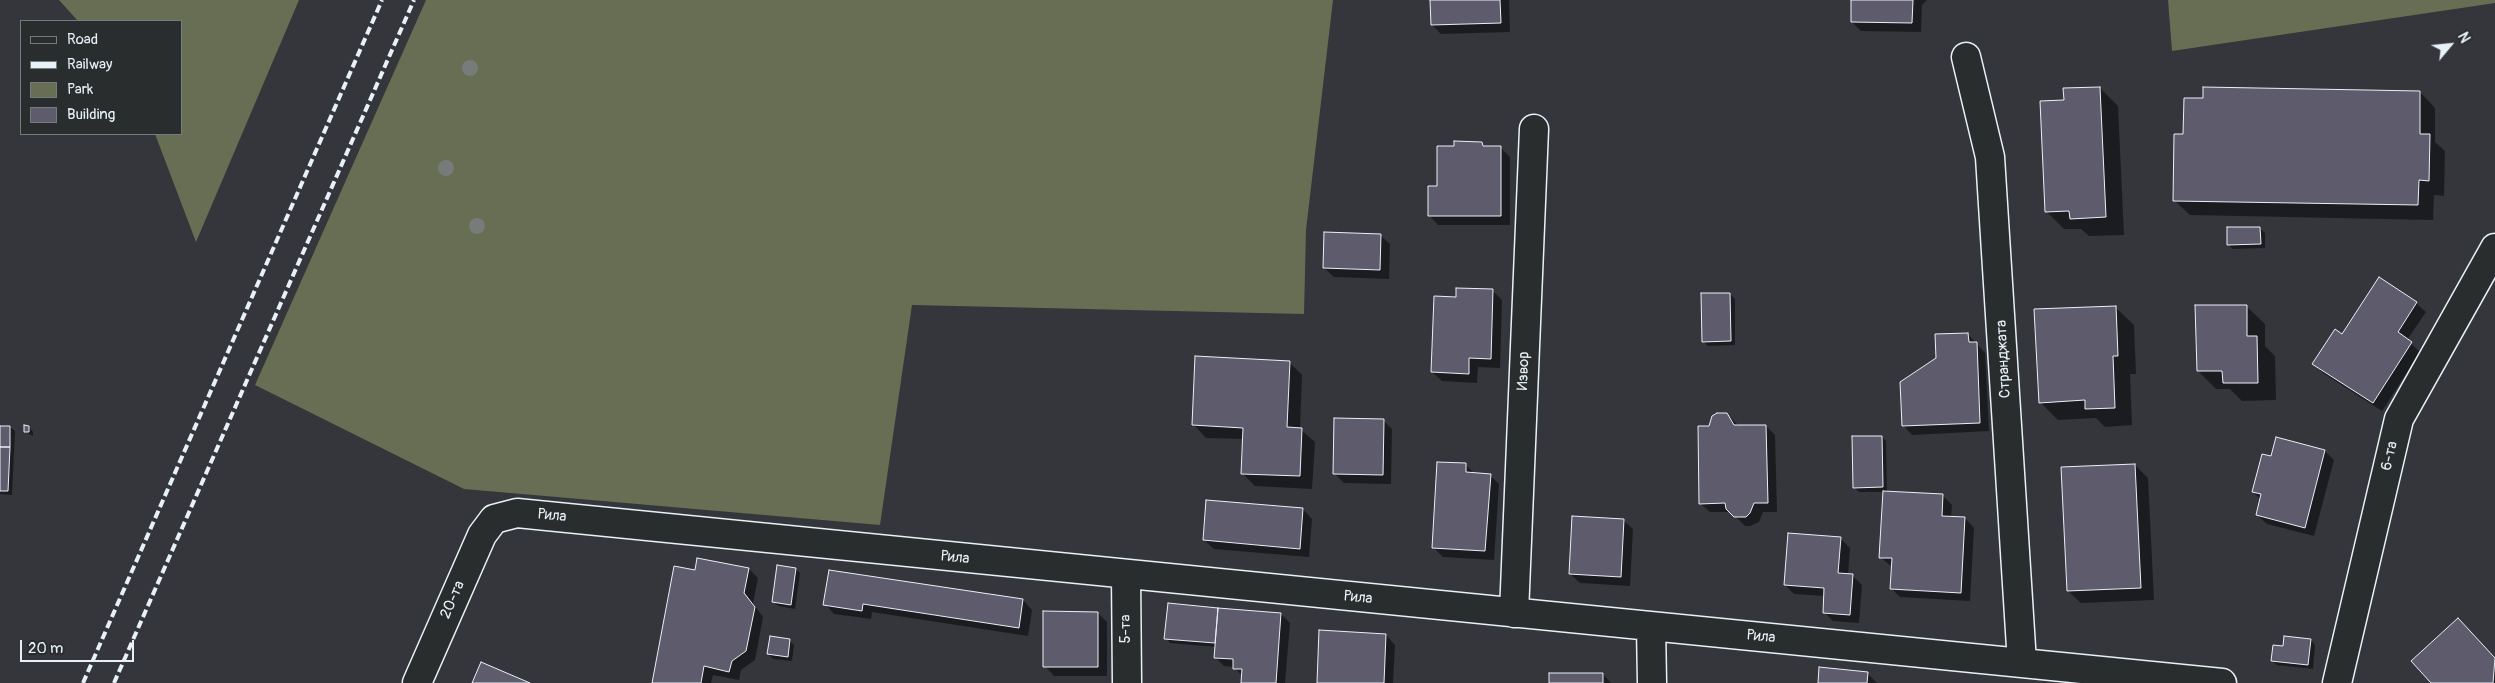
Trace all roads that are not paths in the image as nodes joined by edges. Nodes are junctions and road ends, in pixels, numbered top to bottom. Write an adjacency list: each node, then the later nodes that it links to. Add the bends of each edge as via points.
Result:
1 (1966, 57): 8 (street, Странджата, via 1990,157)
2 (1534, 129): 6 (street, Извор)
3 (2495, 248): 13 (street, 6-та, via 2399,419)
4 (494, 519): 5 (street, Рила, via 517,513); 9 (street, 20-та, via 482,535)
5 (1126, 575): 6 (street, Рила); 10 (street, 5-та)
6 (1514, 613): 7 (street, Рила)
7 (1652, 626): 8 (street, Рила); 11 (street)
8 (2022, 663): 12 (street, Рила)
9 (417, 683)
10 (1127, 683)
11 (1652, 683)
12 (2222, 683)
13 (2337, 683)

